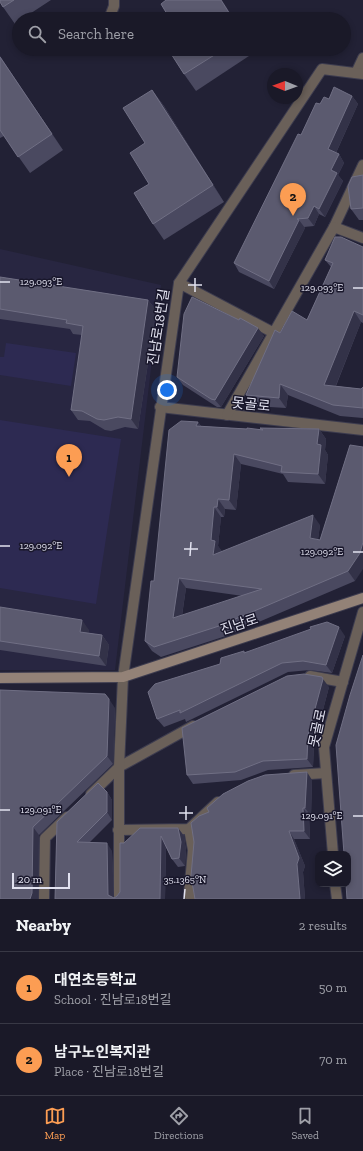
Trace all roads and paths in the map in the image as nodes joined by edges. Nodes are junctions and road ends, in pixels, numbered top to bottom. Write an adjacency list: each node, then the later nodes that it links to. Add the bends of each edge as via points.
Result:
1 (114, 0): 2 (street)
2 (112, 12)
3 (363, 58): 4 (street)
4 (360, 74): 8 (street, 진남로18번길, via 322,69)
5 (363, 165): 6 (street)
6 (334, 227): 7 (street); 9 (street)
7 (363, 238)
8 (179, 283): 9 (street); 10 (street, 진남로18번길)
9 (274, 333): 11 (street)
10 (160, 408): 11 (street, 못골로); 15 (street, 진남로18번길)
11 (227, 415): 12 (street, 못골로)
12 (363, 430)
13 (363, 598): 15 (main road, 진남로)
14 (363, 612): 18 (street, 못골로)
15 (123, 677): 17 (main road, 진남로); 20 (street)
16 (297, 677): 18 (street, via 310,676)
17 (0, 678)
18 (343, 682): 21 (street, 못골로, via 324,747)
19 (206, 720): 20 (street)
20 (119, 767): 24 (street); 27 (street)
21 (326, 773): 22 (street); 28 (street, 못골로)
22 (283, 775)
23 (225, 795): 26 (street)
24 (84, 800)
25 (73, 811): 30 (street, via 45,838)
26 (188, 829): 27 (street); 32 (street, via 193,850 189,894)
27 (118, 830): 31 (street)
28 (333, 851)
29 (335, 887): 33 (street)
30 (44, 899)
31 (119, 899)
32 (191, 899)
33 (337, 899)

